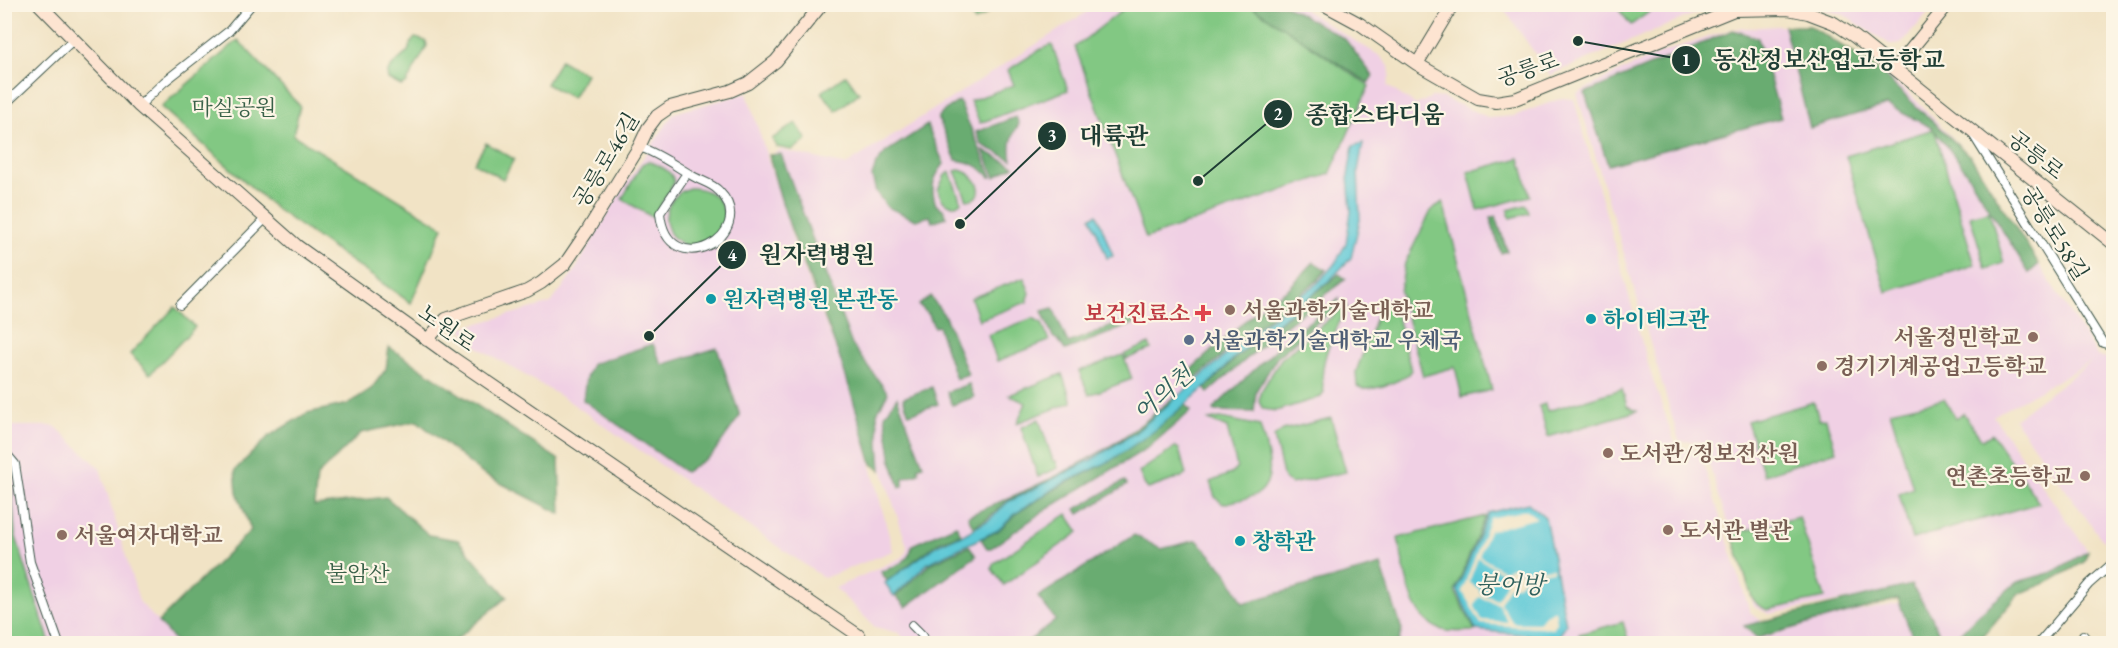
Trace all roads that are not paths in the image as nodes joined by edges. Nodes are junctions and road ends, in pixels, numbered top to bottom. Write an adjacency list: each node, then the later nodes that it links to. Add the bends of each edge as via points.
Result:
1 (39, 4): 7 (street, 노원로)
2 (252, 4): 11 (street, via 229,31)
3 (822, 4): 13 (street, 공릉로46길, via 795,40 762,73 730,91 669,107 657,116)
4 (1323, 4): 8 (street, 공릉로, via 1360,24)
5 (1453, 4): 8 (street)
6 (1948, 4): 9 (street)
7 (74, 39): 10 (street); 11 (street, 노원로)
8 (1417, 64): 9 (street, 공릉로, via 1478,99 1502,102 1734,10 1773,9 1808,13 1834,23)
9 (1895, 69): 12 (street, 공릉로)
10 (4, 105)
11 (139, 106): 15 (street, 노원로)
12 (1973, 133): 16 (street, 공릉로); 19 (street, 공릉로58길, via 2103,343)
13 (639, 147): 14 (street, via 653,151); 18 (street, 공릉로46길, via 565,264 527,291 446,319)
14 (687, 173): 14 (street, via 660,213 666,234 678,245 694,250 705,248 722,236 729,210 721,192)
15 (265, 219): 17 (street); 18 (street, 노원로)
16 (2114, 244)
17 (180, 305)
18 (427, 340): 27 (street, 노원로, via 858,635)
19 (2114, 346)
20 (4, 452): 26 (street, via 15,464 30,562)
21 (2114, 562): 22 (street)
22 (2106, 569): 23 (street); 29 (street, via 2066,608)
23 (2114, 582)
24 (912, 625): 28 (street)
25 (2081, 639): 30 (street)
26 (59, 644)
27 (865, 644)
28 (926, 644)
29 (2038, 644)
30 (2091, 644)

